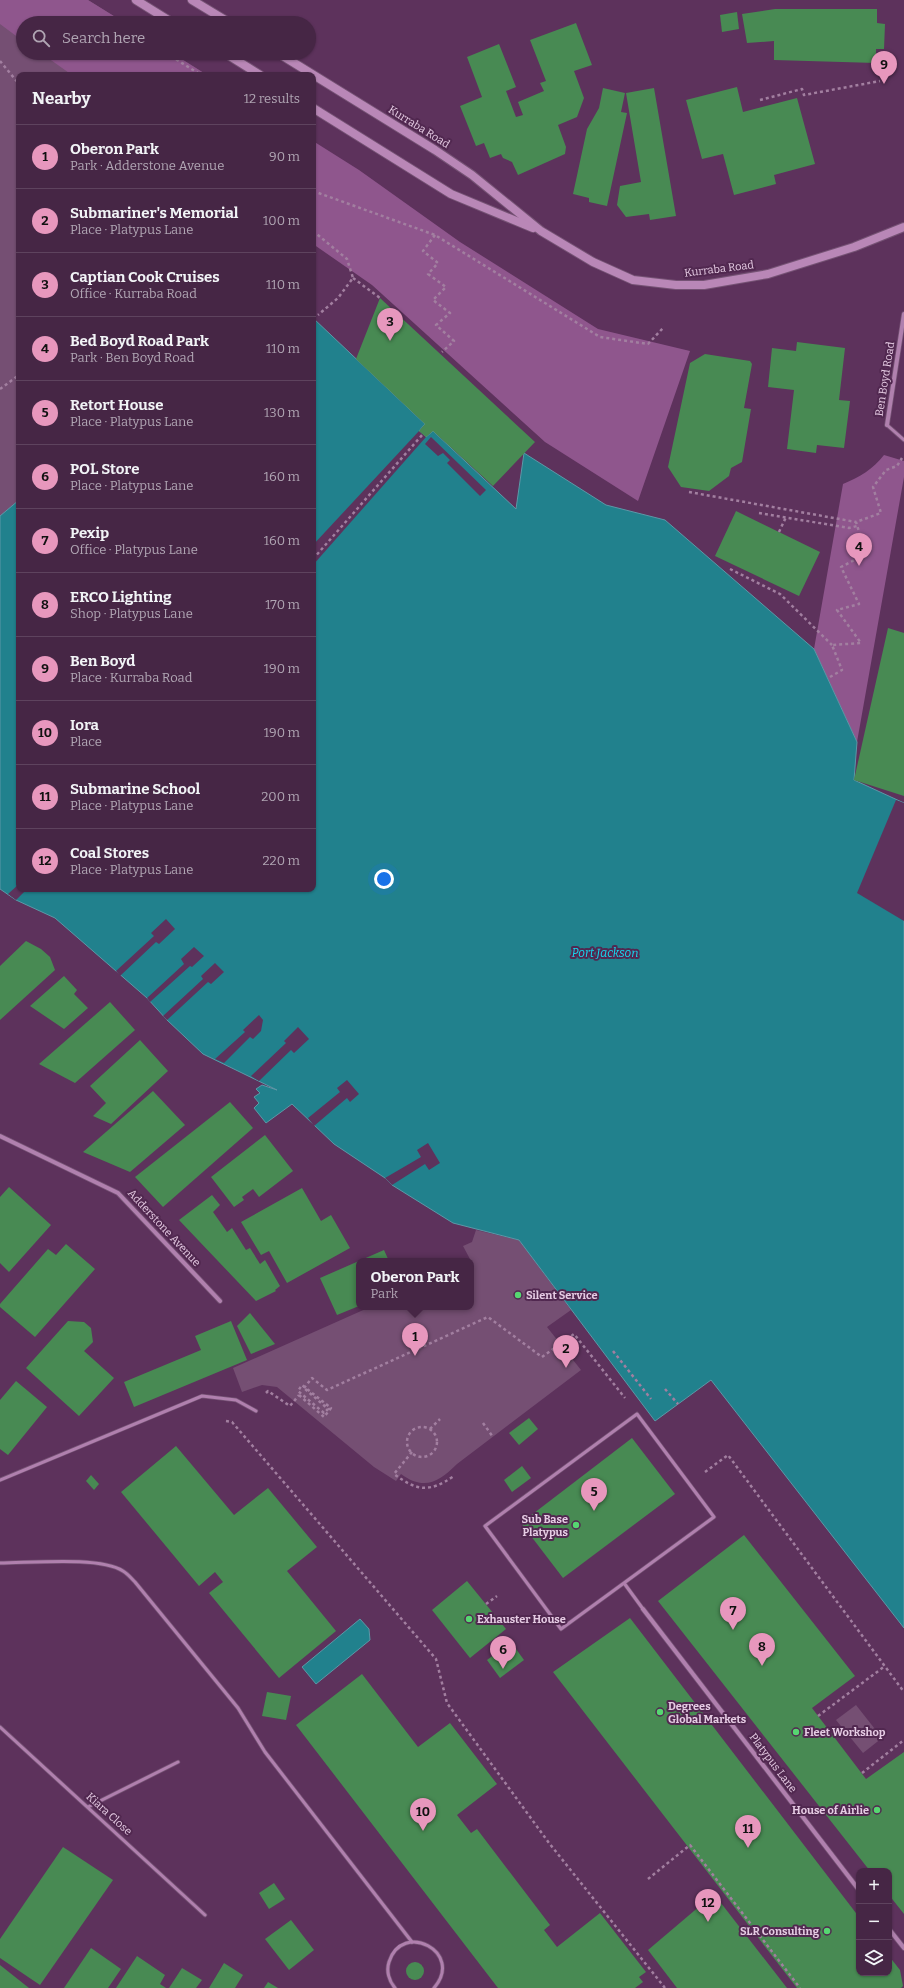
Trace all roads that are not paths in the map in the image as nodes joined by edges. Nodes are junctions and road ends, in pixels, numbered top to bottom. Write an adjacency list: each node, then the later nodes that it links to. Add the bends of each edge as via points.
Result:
1 (136, 0): 3 (main road)
2 (192, 0): 4 (main road)
3 (162, 16)
4 (218, 16)
5 (236, 60): 7 (main road)
6 (289, 60): 8 (main road, Kurraba Road)
7 (255, 72)
8 (309, 72)
9 (316, 76): 12 (main road, Kurraba Road, via 448,158)
10 (316, 110): 12 (main road, Kurraba Road, via 451,194)
11 (904, 227): 12 (main road, Kurraba Road, via 854,247 768,274 704,285 650,284 626,277 593,262)
12 (541, 231)
13 (904, 314): 14 (street, Ben Boyd Road)
14 (887, 425): 15 (lane, Ben Boyd Road)
15 (904, 440)
16 (0, 1136): 17 (street, Adderstone Avenue, via 118,1192)
17 (220, 1301)
18 (256, 1412): 19 (lane, via 236,1400 202,1396)
19 (0, 1480)
20 (0, 1563): 29 (lane, via 90,1562 123,1571 135,1582 238,1708 265,1752)
21 (624, 1583): 21 (lane, via 561,1629 485,1526 637,1414 714,1517); 22 (lane)
22 (643, 1609): 26 (street, Platypus Lane)
23 (0, 1727): 25 (lane, Kiara Close)
24 (178, 1762): 25 (lane)
25 (88, 1807): 27 (lane, Kiara Close)
26 (856, 1886)
27 (205, 1915)
28 (892, 1933): 30 (street)
29 (412, 1942): 31 (lane, via 404,1944 390,1956 388,1974); 32 (lane, via 429,1945 440,1958 442,1976)
30 (904, 1948)
31 (395, 1988)
32 (434, 1988)

